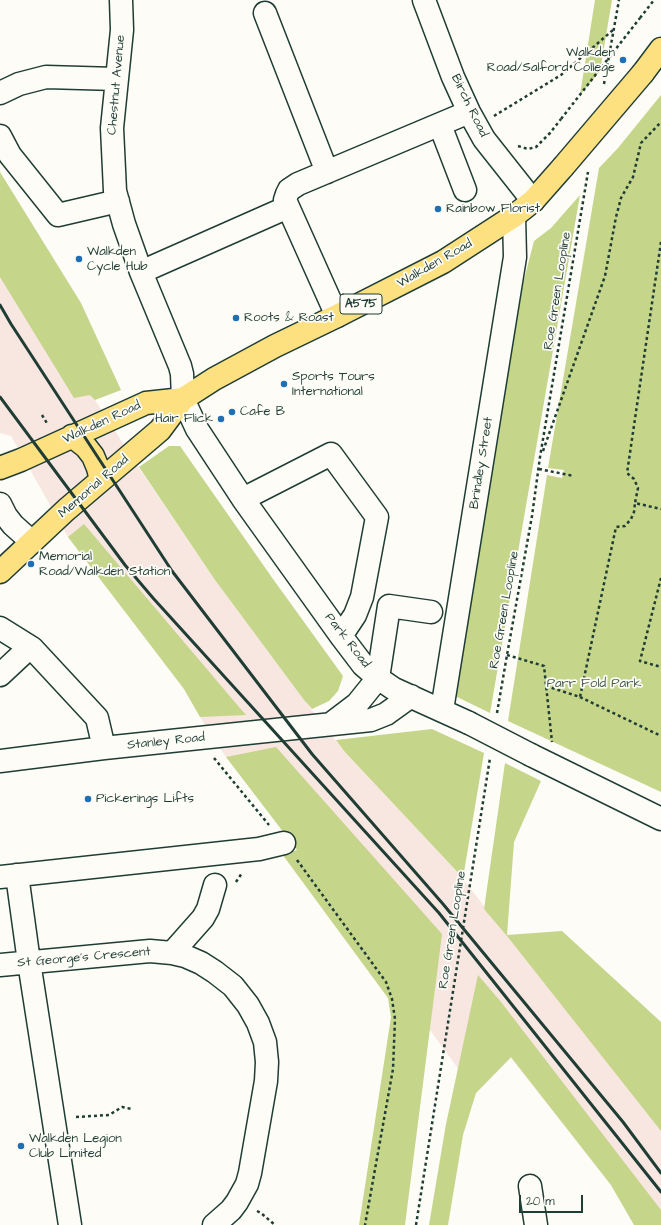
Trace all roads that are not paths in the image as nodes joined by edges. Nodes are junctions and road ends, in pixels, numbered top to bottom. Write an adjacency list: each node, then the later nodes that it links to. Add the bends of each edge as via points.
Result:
1 (121, 0): 5 (street, Chestnut Avenue, via 122,30)
2 (424, 0): 7 (street, Birch Road, via 453,77)
3 (265, 13): 10 (street)
4 (661, 49): 13 (main road, Walkden Road / A575, bridge)
5 (116, 79): 6 (street, via 46,77); 12 (street, Chestnut Avenue, via 112,128 115,191)
6 (2, 87)
7 (473, 119): 8 (street); 13 (street, Birch Road, via 484,139)
8 (440, 125): 10 (street); 11 (street)
9 (0, 136): 12 (street, via 10,155 58,214)
10 (327, 172): 14 (street, via 289,190 285,200)
11 (465, 190)
12 (118, 200): 16 (street, Chestnut Avenue)
13 (533, 201): 15 (main road, Walkden Road / A575)
14 (288, 207): 16 (street); 17 (street)
15 (514, 216): 17 (main road, Walkden Road / A575, via 443,262); 33 (street, Brindley Street, via 515,257)
16 (141, 272): 18 (street, Chestnut Avenue, via 180,366)
17 (337, 316): 18 (main road, Walkden Road / A575, via 262,353)
18 (183, 399): 19 (main road, Walkden Road / A575, via 146,402); 21 (main road, Memorial Road / A575, via 160,430); 22 (street, Park Road, via 197,429)
19 (72, 436): 20 (main road, Walkden Road / A575); 21 (main road, via 93,456)
20 (0, 468)
21 (101, 480): 24 (main road, Memorial Road / A575)
22 (243, 499): 28 (street, Park Road); 28 (street, via 331,454 377,517 362,597 355,615)
23 (0, 504): 24 (street, via 6,516)
24 (32, 542): 25 (main road, Memorial Road / A575)
25 (0, 572)
26 (431, 612): 31 (street, via 390,606)
27 (0, 628): 29 (street)
28 (341, 636): 31 (street, Park Road, via 363,665)
29 (30, 647): 30 (street); 35 (street, via 97,718)
30 (0, 675)
31 (378, 678): 32 (street, Park Road); 34 (street, via 357,704)
32 (411, 696): 33 (street, Park Road); 34 (street, Stanley Road, via 386,714 371,720)
33 (442, 710): 37 (street, Park Road, bridge)
34 (332, 723): 35 (street, Stanley Road)
35 (104, 748): 36 (street, Stanley Road)
36 (0, 761)
37 (661, 819)
38 (284, 843): 39 (street, via 259,849)
39 (9, 876): 42 (street)
40 (215, 885): 41 (street, via 203,918)
41 (172, 953): 42 (street, St George's Crescent, via 150,951); 46 (street, St George's Crescent, via 201,963 232,986 248,1005 265,1042 266,1081 247,1184 237,1202)
42 (29, 962): 43 (street, St George's Crescent); 45 (street)
43 (0, 966)
44 (530, 1186): 47 (street)
45 (70, 1225)
46 (214, 1225)
47 (536, 1225)

